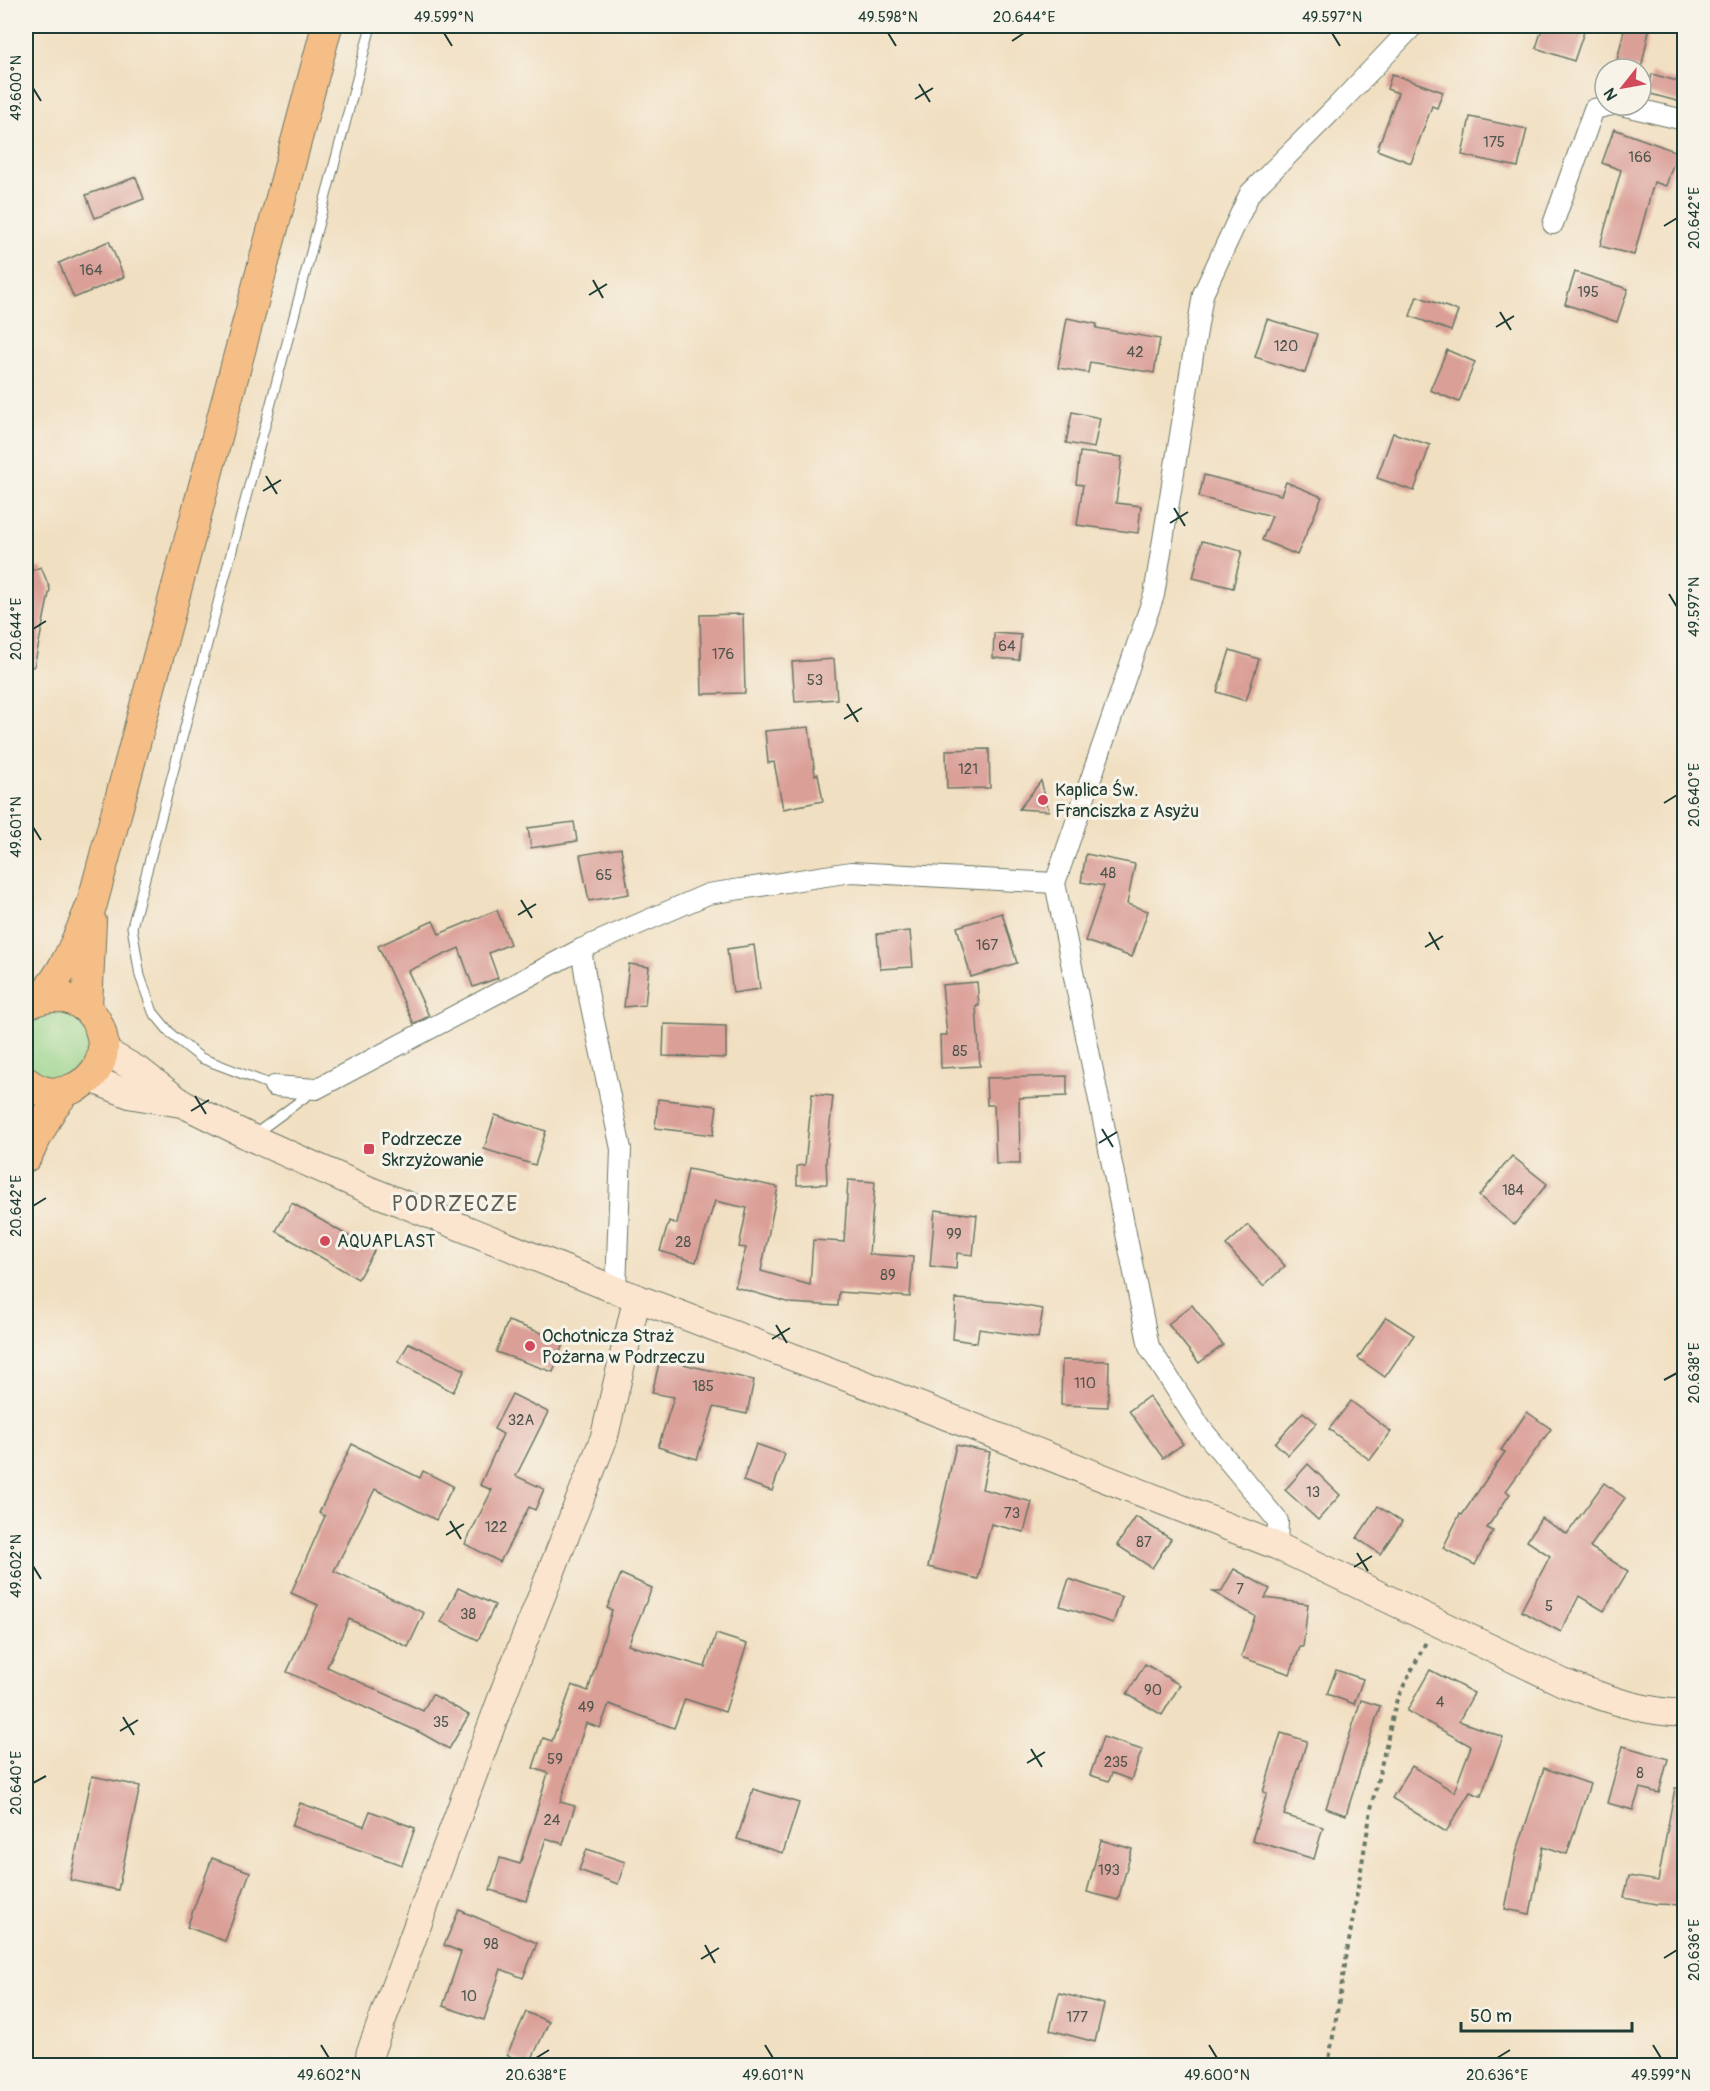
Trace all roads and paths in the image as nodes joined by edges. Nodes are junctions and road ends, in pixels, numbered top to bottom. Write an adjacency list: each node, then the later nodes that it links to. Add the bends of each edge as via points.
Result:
1 (327, 26): 9 (main road)
2 (371, 26): 16 (lane, via 132,927 140,976 153,1012 172,1035 201,1058)
3 (1413, 26): 8 (street, via 1250,193 1203,294 1154,594)
4 (1593, 112): 7 (street)
5 (1653, 113): 6 (street)
6 (1684, 120)
7 (1553, 224)
8 (1055, 883): 10 (street, via 851,872 708,894); 22 (street, via 1149,1347 1201,1428 1278,1521)
9 (92, 904): 11 (main road, via 55,983); 12 (main road)
10 (581, 948): 17 (street); 21 (street, via 621,1149)
11 (33, 1002): 12 (main road, via 57,996)
12 (87, 1007): 13 (main road, via 97,1020)
13 (104, 1050): 15 (main road, via 99,1065); 18 (street)
14 (26, 1082): 15 (main road, via 49,1092)
15 (78, 1085): 18 (street); 20 (main road, via 52,1108)
16 (274, 1086): 17 (street)
17 (316, 1089): 19 (lane)
18 (183, 1104): 19 (street)
19 (250, 1137): 21 (street, via 369,1190)
20 (26, 1157)
21 (626, 1294): 22 (street); 25 (street, via 604,1438 508,1681)
22 (1277, 1546): 23 (street)
23 (1436, 1622): 24 (street, via 1564,1683 1642,1708); 26 (path, via 1397,1699 1372,1804)
24 (1684, 1713)
25 (368, 2066)
26 (1328, 2066)

